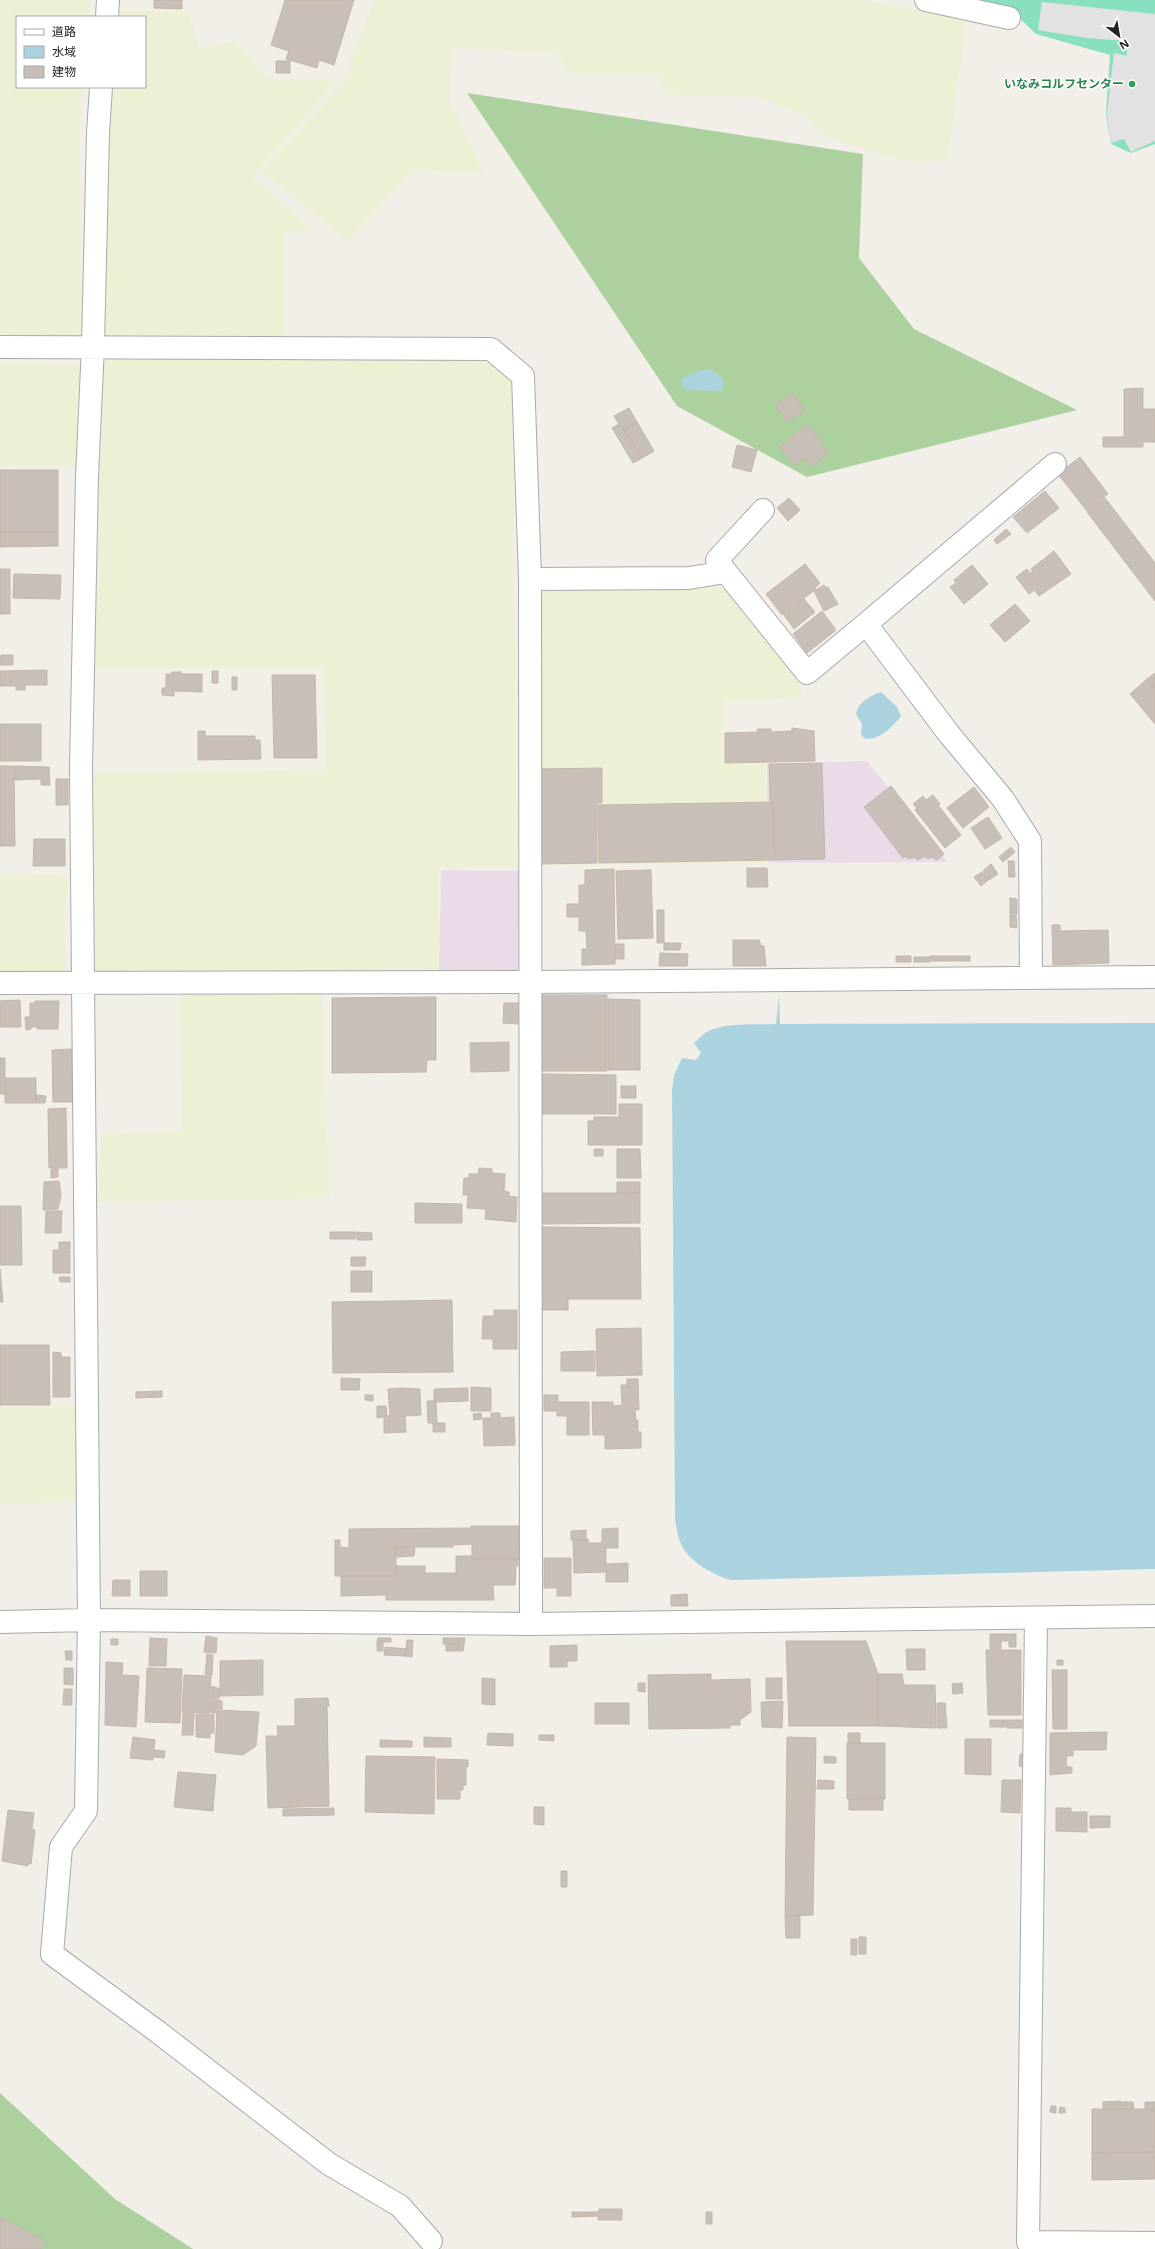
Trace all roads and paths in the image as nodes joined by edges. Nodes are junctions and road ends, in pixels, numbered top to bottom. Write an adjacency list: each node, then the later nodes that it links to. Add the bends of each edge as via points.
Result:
1 (108, 0): 3 (street)
2 (926, 0): 4 (street)
3 (106, 16)
4 (1009, 18)
5 (101, 88): 6 (street)
6 (93, 346): 7 (street); 11 (street, via 490,349 523,376); 15 (street, via 87,476 81,768)
7 (0, 347)
8 (1054, 464): 12 (street)
9 (763, 510): 10 (street, via 717,560)
10 (726, 572): 11 (street, via 689,578); 12 (street, via 807,673)
11 (530, 579): 16 (street)
12 (866, 624): 14 (street, via 949,734 1003,799 1030,840)
13 (1155, 977): 14 (street)
14 (1031, 978): 16 (street)
15 (84, 982): 16 (street); 17 (street); 20 (street)
16 (531, 982): 22 (street)
17 (0, 983)
18 (1155, 1616): 19 (street)
19 (1036, 1618): 22 (street); 24 (street, via 1028,2242)
20 (89, 1620): 21 (street); 22 (street); 23 (street, via 86,1811 61,1847 52,1954 329,2164 400,2206)
21 (0, 1622)
22 (532, 1624)
23 (430, 2241)
24 (1155, 2243)

